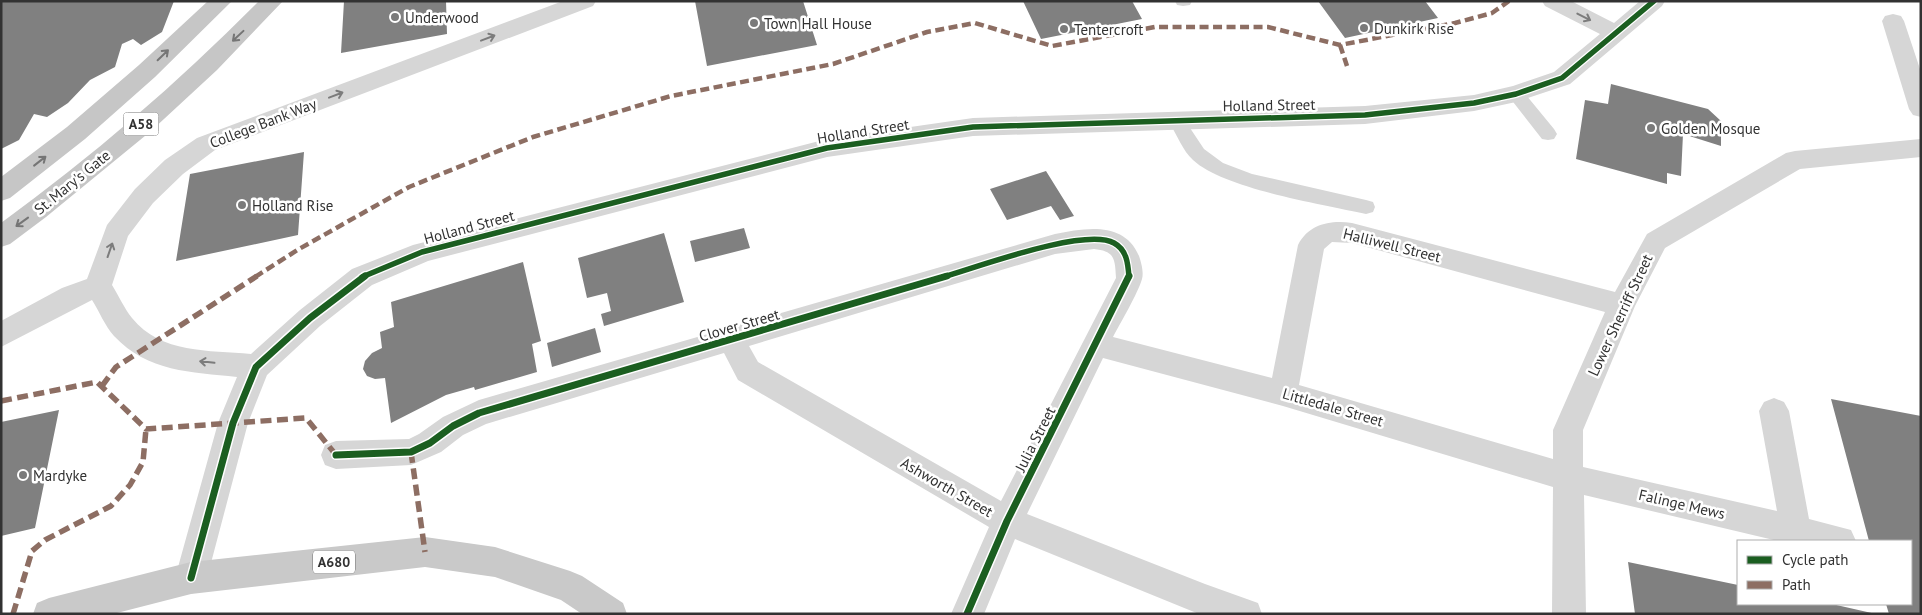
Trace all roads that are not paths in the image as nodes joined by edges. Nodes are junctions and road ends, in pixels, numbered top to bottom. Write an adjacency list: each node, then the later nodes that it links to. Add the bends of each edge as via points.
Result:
1 (220, 1): 13 (highway, A58, one-way to 1, via 90,121)
2 (272, 1): 15 (highway, St. Mary's Gate / A58, one-way to 15, via 165,104 52,200)
3 (585, 1): 17 (street, College Bank Way, one-way to 3, via 116,232 144,196 174,167 206,144)
4 (1553, 1): 7 (street, one-way to 7)
5 (1654, 1): 7 (street, Holland Street)
6 (1893, 21): 9 (street)
7 (1616, 33): 8 (street, Holland Street, via 1562,78)
8 (1516, 94): 10 (street, Holland Street, via 1474,103 1365,115); 11 (lane)
9 (1921, 109)
10 (1176, 120): 14 (lane, via 1198,154 1217,168 1250,180); 22 (street, Holland Street, via 973,127 827,148 422,252 362,277)
11 (1548, 134)
12 (1921, 148): 18 (street, Lower Sherriff Street, via 1795,160 1656,241)
13 (1, 191)
14 (1366, 207)
15 (1, 237)
16 (1129, 278): 20 (street, Clover Street, via 1130,264 1122,249 1105,239 1076,239); 21 (street, Julia Street)
17 (98, 286): 19 (street, via 72,296); 22 (street, one-way to 17, via 178,359 152,351 123,327)
18 (1622, 305): 23 (street, Halliwell Street, via 1352,233 1327,232 1311,245); 26 (street, Lower Sherriff Street, via 1568,430)
19 (1, 336)
20 (731, 340): 25 (street, Clover Street, via 479,413 411,452); 27 (street, Ashworth Street, via 748,371)
21 (1097, 344): 23 (street, Littledale Street); 27 (street, Julia Street)
22 (256, 367): 30 (street, Holland Street, via 234,423)
23 (1283, 392): 26 (street, Littledale Street)
24 (1774, 411): 28 (street)
25 (336, 456)
26 (1567, 477): 28 (street, Falinge Mews); 35 (street, Lower Sherriff Street)
27 (1007, 521): 33 (street, Julia Street); 34 (street, Ashworth Street)
28 (1796, 531): 29 (street, Falinge Mews)
29 (1836, 540)
30 (191, 578): 31 (main road, A680); 32 (main road, A680, via 425,552 495,562 570,587)
31 (50, 614)
32 (611, 614)
33 (967, 614)
34 (1246, 614)
35 (1569, 614)

